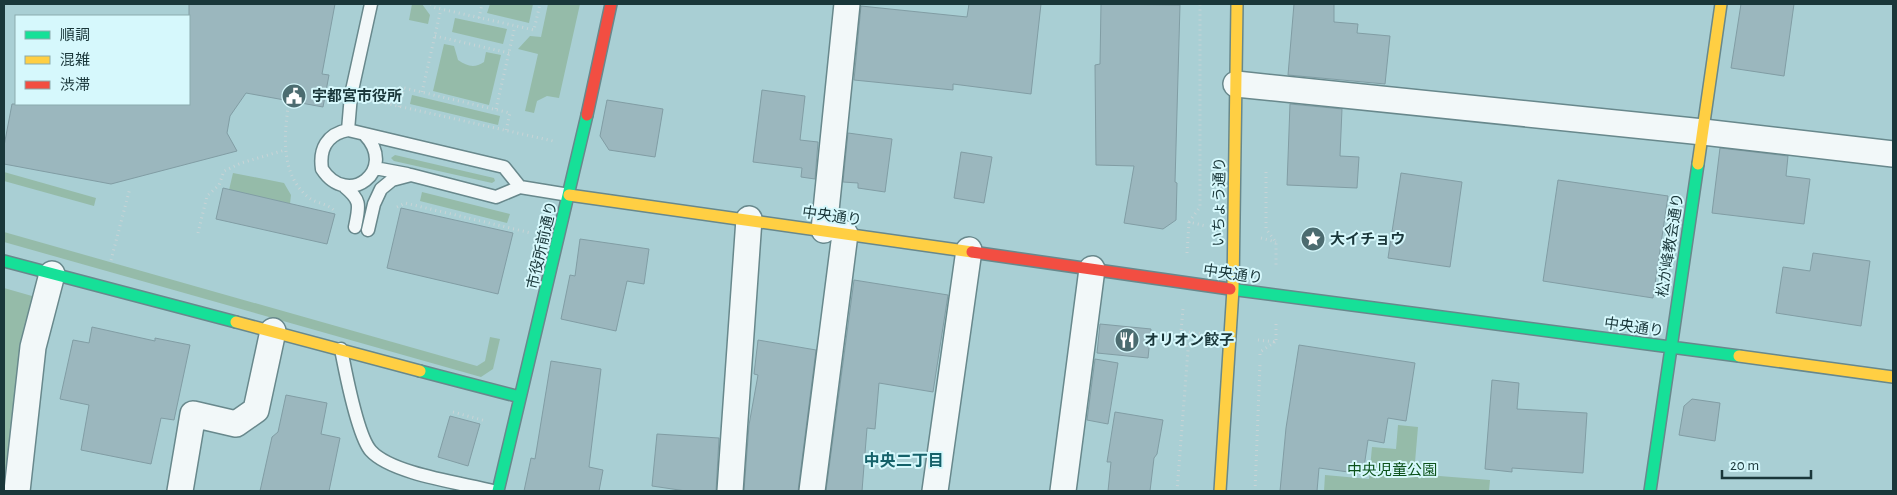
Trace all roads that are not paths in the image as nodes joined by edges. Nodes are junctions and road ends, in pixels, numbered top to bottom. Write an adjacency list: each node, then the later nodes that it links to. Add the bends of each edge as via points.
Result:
1 (371, 4): 7 (lane, via 351,95)
2 (611, 4): 15 (street, 市役所前通り)
3 (848, 4): 17 (street)
4 (1237, 4): 6 (street, いちょう通り)
5 (1721, 4): 8 (street, 松が峰教会通り)
6 (1236, 84): 8 (street); 22 (street, いちょう通り)
7 (348, 130): 9 (lane); 13 (lane, via 339,132 325,143 321,160 328,178)
8 (1703, 132): 10 (street); 24 (street, 松が峰教会通り)
9 (365, 136): 11 (lane, via 375,150); 14 (lane, via 504,167)
10 (1893, 154)
11 (375, 168): 12 (lane); 13 (lane, via 364,182)
12 (411, 175): 13 (lane, via 392,180 380,188 364,226 355,196); 14 (lane, via 496,197)
13 (345, 186)
14 (520, 187): 15 (lane)
15 (569, 194): 16 (street, 中央通り); 27 (street, 市役所前通り)
16 (749, 219): 17 (street, 中央通り); 32 (street)
17 (835, 232): 18 (street, 中央通り); 33 (street)
18 (970, 250): 20 (street, 中央通り); 34 (street)
19 (4, 261): 21 (street)
20 (1092, 269): 22 (street, 中央通り); 35 (street)
21 (52, 274): 23 (street); 28 (street, via 33,347)
22 (1232, 289): 24 (street, 中央通り); 36 (street, いちょう通り)
23 (273, 332): 25 (street); 29 (street, via 256,410 236,424 193,414)
24 (1670, 346): 26 (street, 中央通り); 37 (street, 松が峰教会通り)
25 (342, 350): 27 (street); 30 (lane, via 354,409 370,450 391,466)
26 (1893, 377)
27 (520, 397): 31 (street, 市役所前通り)
28 (17, 491)
29 (180, 491)
30 (493, 491)
31 (498, 491)
32 (730, 491)
33 (812, 491)
34 (935, 491)
35 (1063, 491)
36 (1220, 491)
37 (1650, 491)

